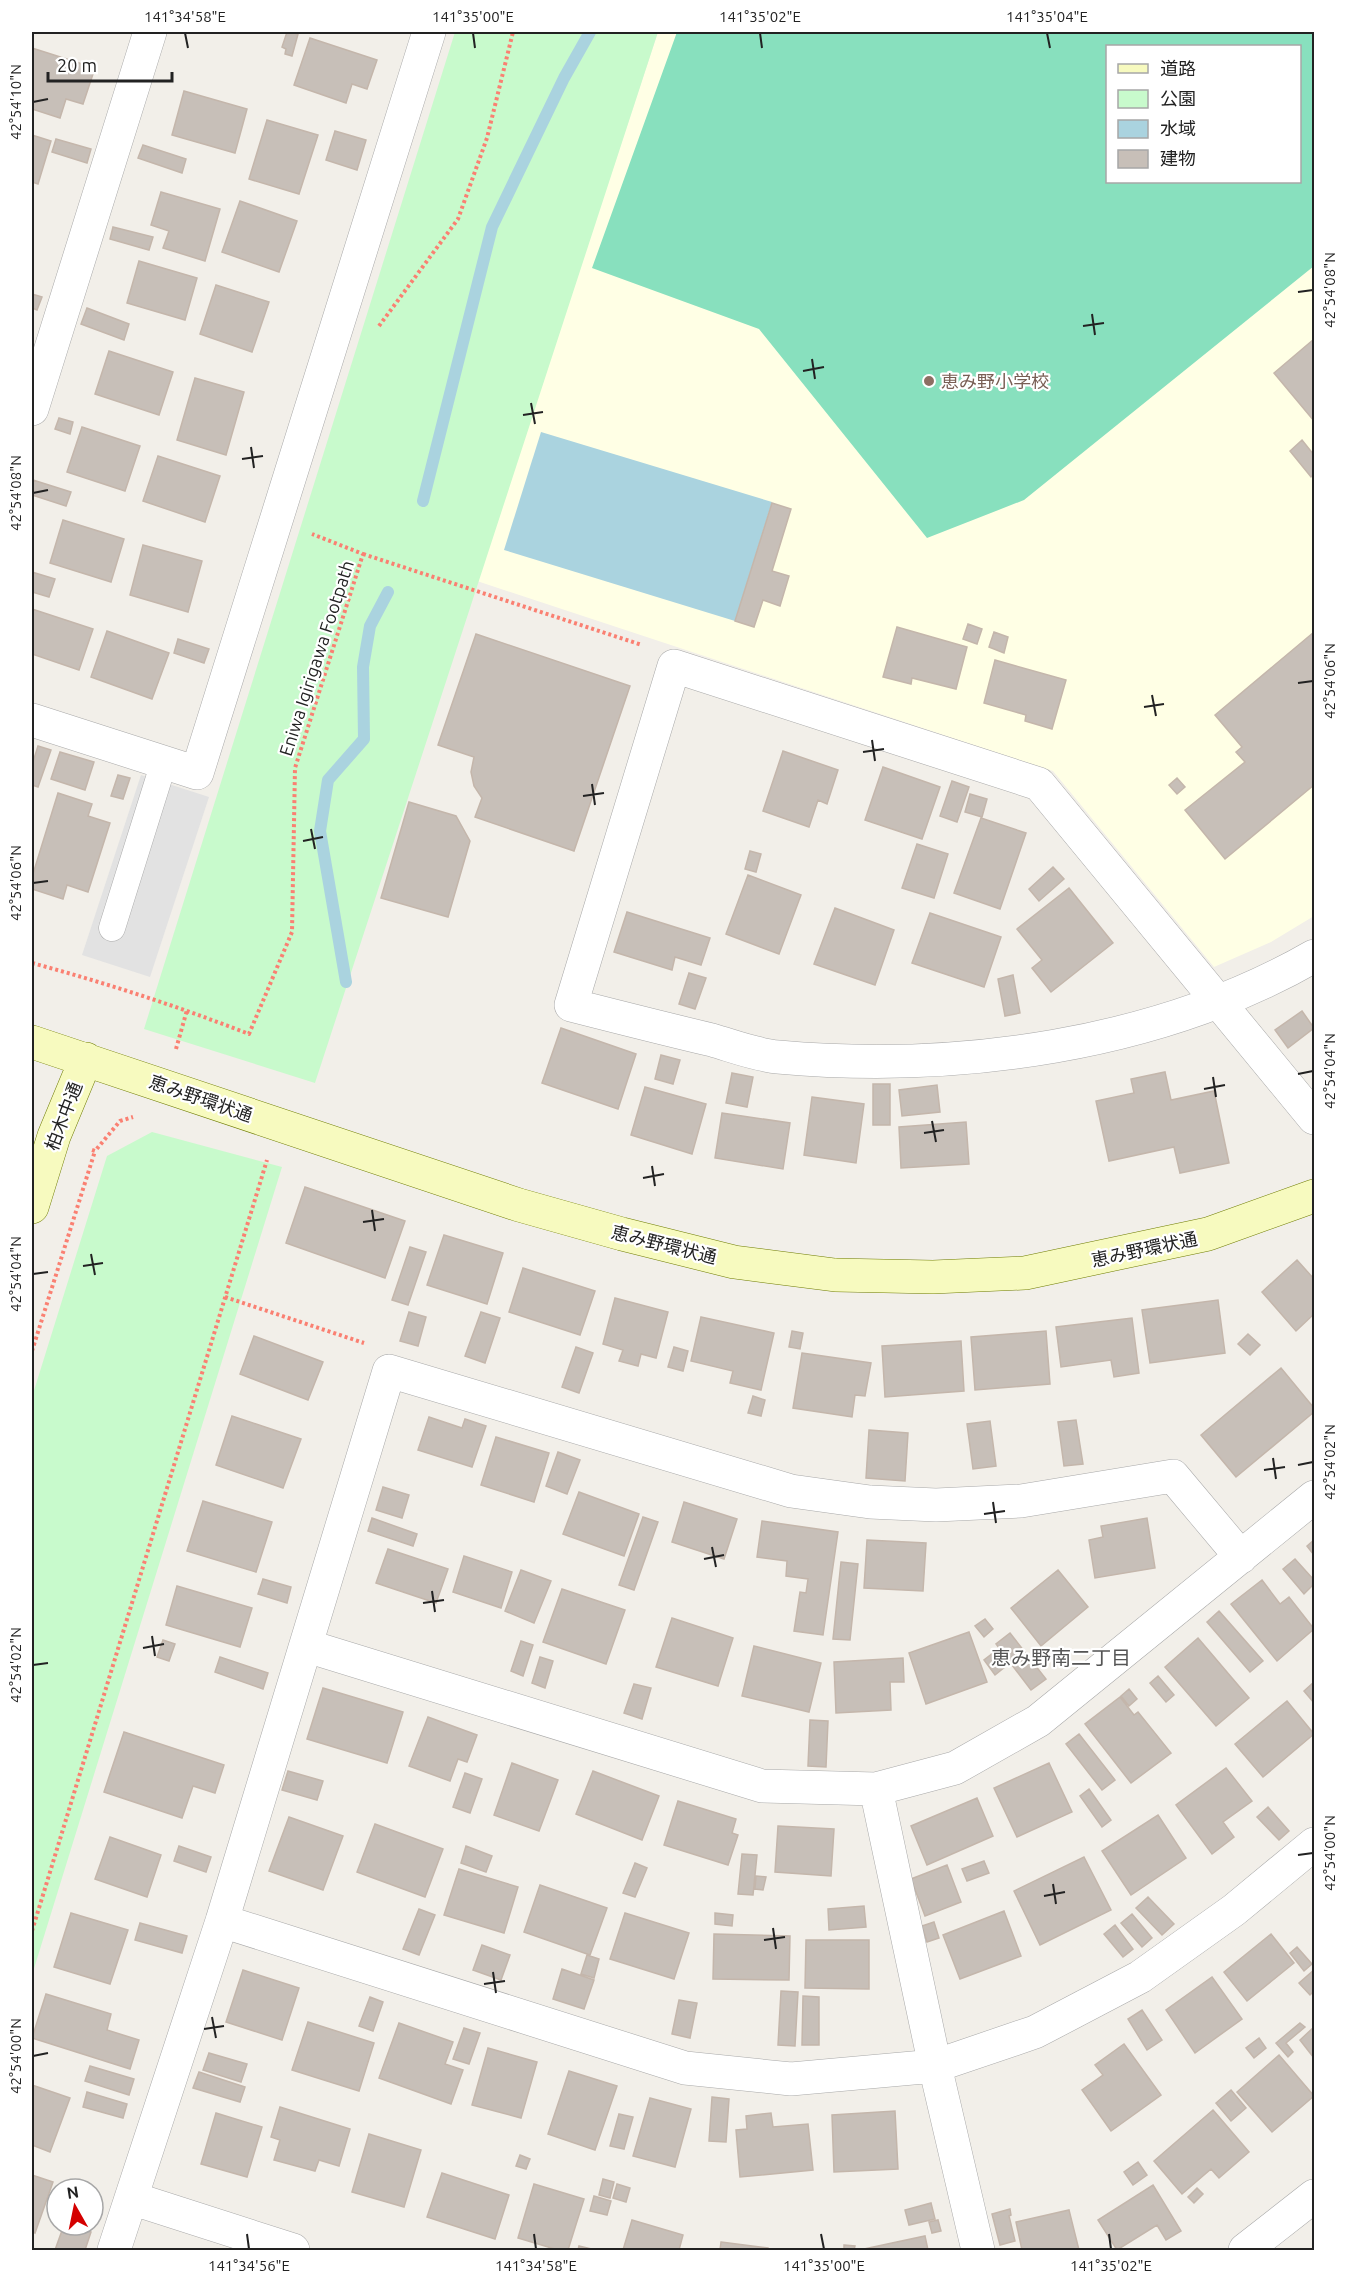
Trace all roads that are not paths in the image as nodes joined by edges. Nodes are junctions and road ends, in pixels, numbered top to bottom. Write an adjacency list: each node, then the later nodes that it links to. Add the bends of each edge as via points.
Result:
1 (150, 32): 3 (street)
2 (429, 32): 5 (street, via 197,773)
3 (32, 409)
4 (32, 720): 5 (street)
5 (164, 762): 6 (lane)
6 (111, 928)
7 (1314, 956): 8 (street)
8 (1220, 1002): 8 (street, via 1039,784 674,666 571,1005 776,1057 931,1061 1102,1037); 11 (street)
9 (32, 1042): 10 (street, 恵み野環状通)
10 (86, 1059): 12 (street, 恵み野環状通, via 508,1201 622,1234 734,1262 835,1275 933,1277 1025,1273 1208,1234); 13 (street, 柏木中通, via 54,1136)
11 (1314, 1118)
12 (1314, 1196)
13 (32, 1207)
14 (1314, 1497): 15 (street)
15 (1241, 1557): 16 (street, via 1173,1476 1021,1501 936,1505 825,1496 791,1491 389,1371); 17 (street, via 1038,1721 955,1768)
16 (308, 1646): 17 (street, via 762,1786); 19 (street)
17 (876, 1789): 20 (street)
18 (1314, 1844): 20 (street, via 1234,1910 1140,1977 1035,2032)
19 (222, 1921): 20 (street, via 685,2068 791,2079); 22 (street)
20 (935, 2066): 25 (street)
21 (1314, 2196): 26 (street)
22 (131, 2198): 23 (street); 24 (street)
23 (114, 2250)
24 (292, 2250)
25 (978, 2250)
26 (1245, 2250)

